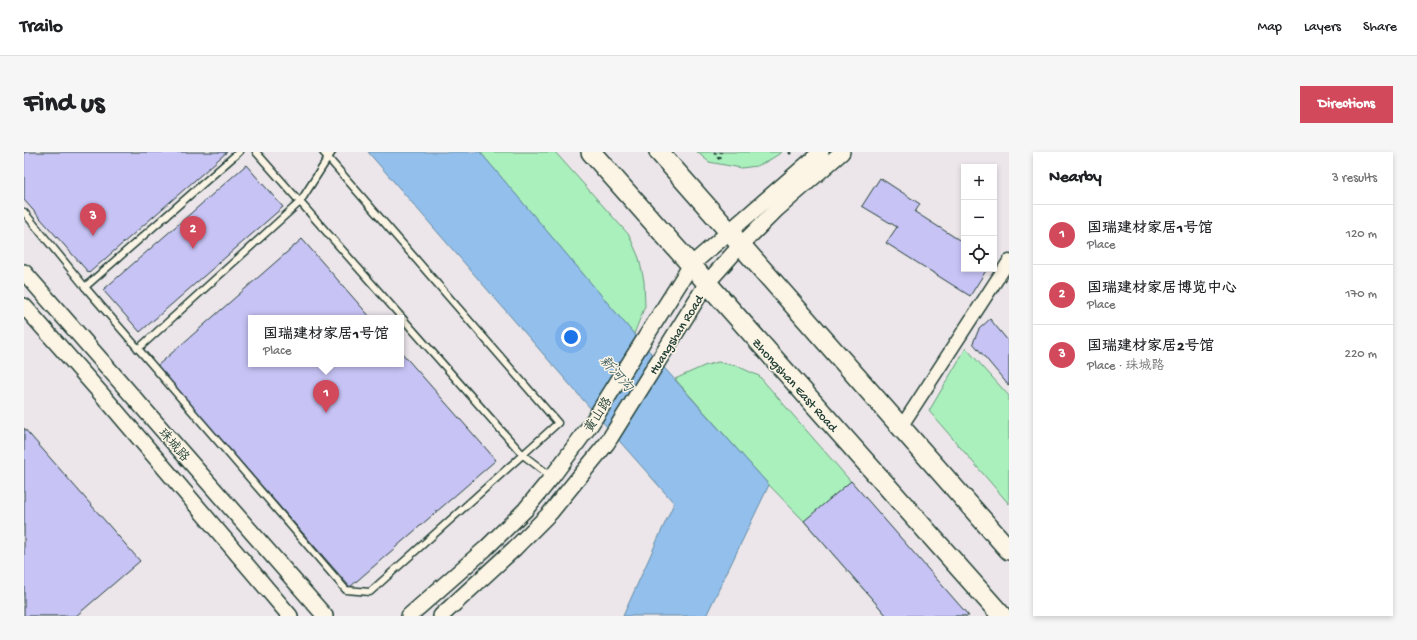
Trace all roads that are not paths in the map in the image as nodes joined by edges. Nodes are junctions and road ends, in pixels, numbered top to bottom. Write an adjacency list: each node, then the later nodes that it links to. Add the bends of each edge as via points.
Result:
1 (239, 152): 17 (lane)
2 (256, 152): 10 (lane)
3 (323, 152): 9 (lane)
4 (332, 152): 9 (lane)
5 (591, 152): 14 (main road, Zhongshan East Road)
6 (659, 152): 12 (main road)
7 (821, 152): 12 (street, 黄山路)
8 (842, 152): 12 (street, Huangshan Road, via 777,209)
9 (328, 158): 10 (lane); 23 (lane, via 558,423)
10 (300, 202): 19 (lane); 21 (lane)
11 (24, 212): 17 (lane)
12 (735, 239): 14 (street, 黄山路); 16 (street, Huangshan Road); 22 (main road)
13 (1009, 261): 22 (street)
14 (690, 265): 16 (main road, Zhongshan East Road); 24 (street, 黄山路, via 590,424)
15 (24, 272): 27 (street, 珠城路)
16 (707, 283): 29 (street, Huangshan Road, via 607,443 550,513); 30 (main road, Zhongshan East Road)
17 (85, 288): 21 (lane)
18 (24, 306): 26 (street, 珠城路)
19 (400, 315)
20 (404, 320): 23 (lane)
21 (138, 349): 23 (lane, via 346,590 370,592)
22 (901, 427): 25 (main road)
23 (523, 455): 24 (lane)
24 (552, 477): 28 (street, 黄山路, via 525,510 485,549)
25 (1009, 550)
26 (290, 616)
27 (325, 616)
28 (409, 616)
29 (441, 616)
30 (1002, 616)

